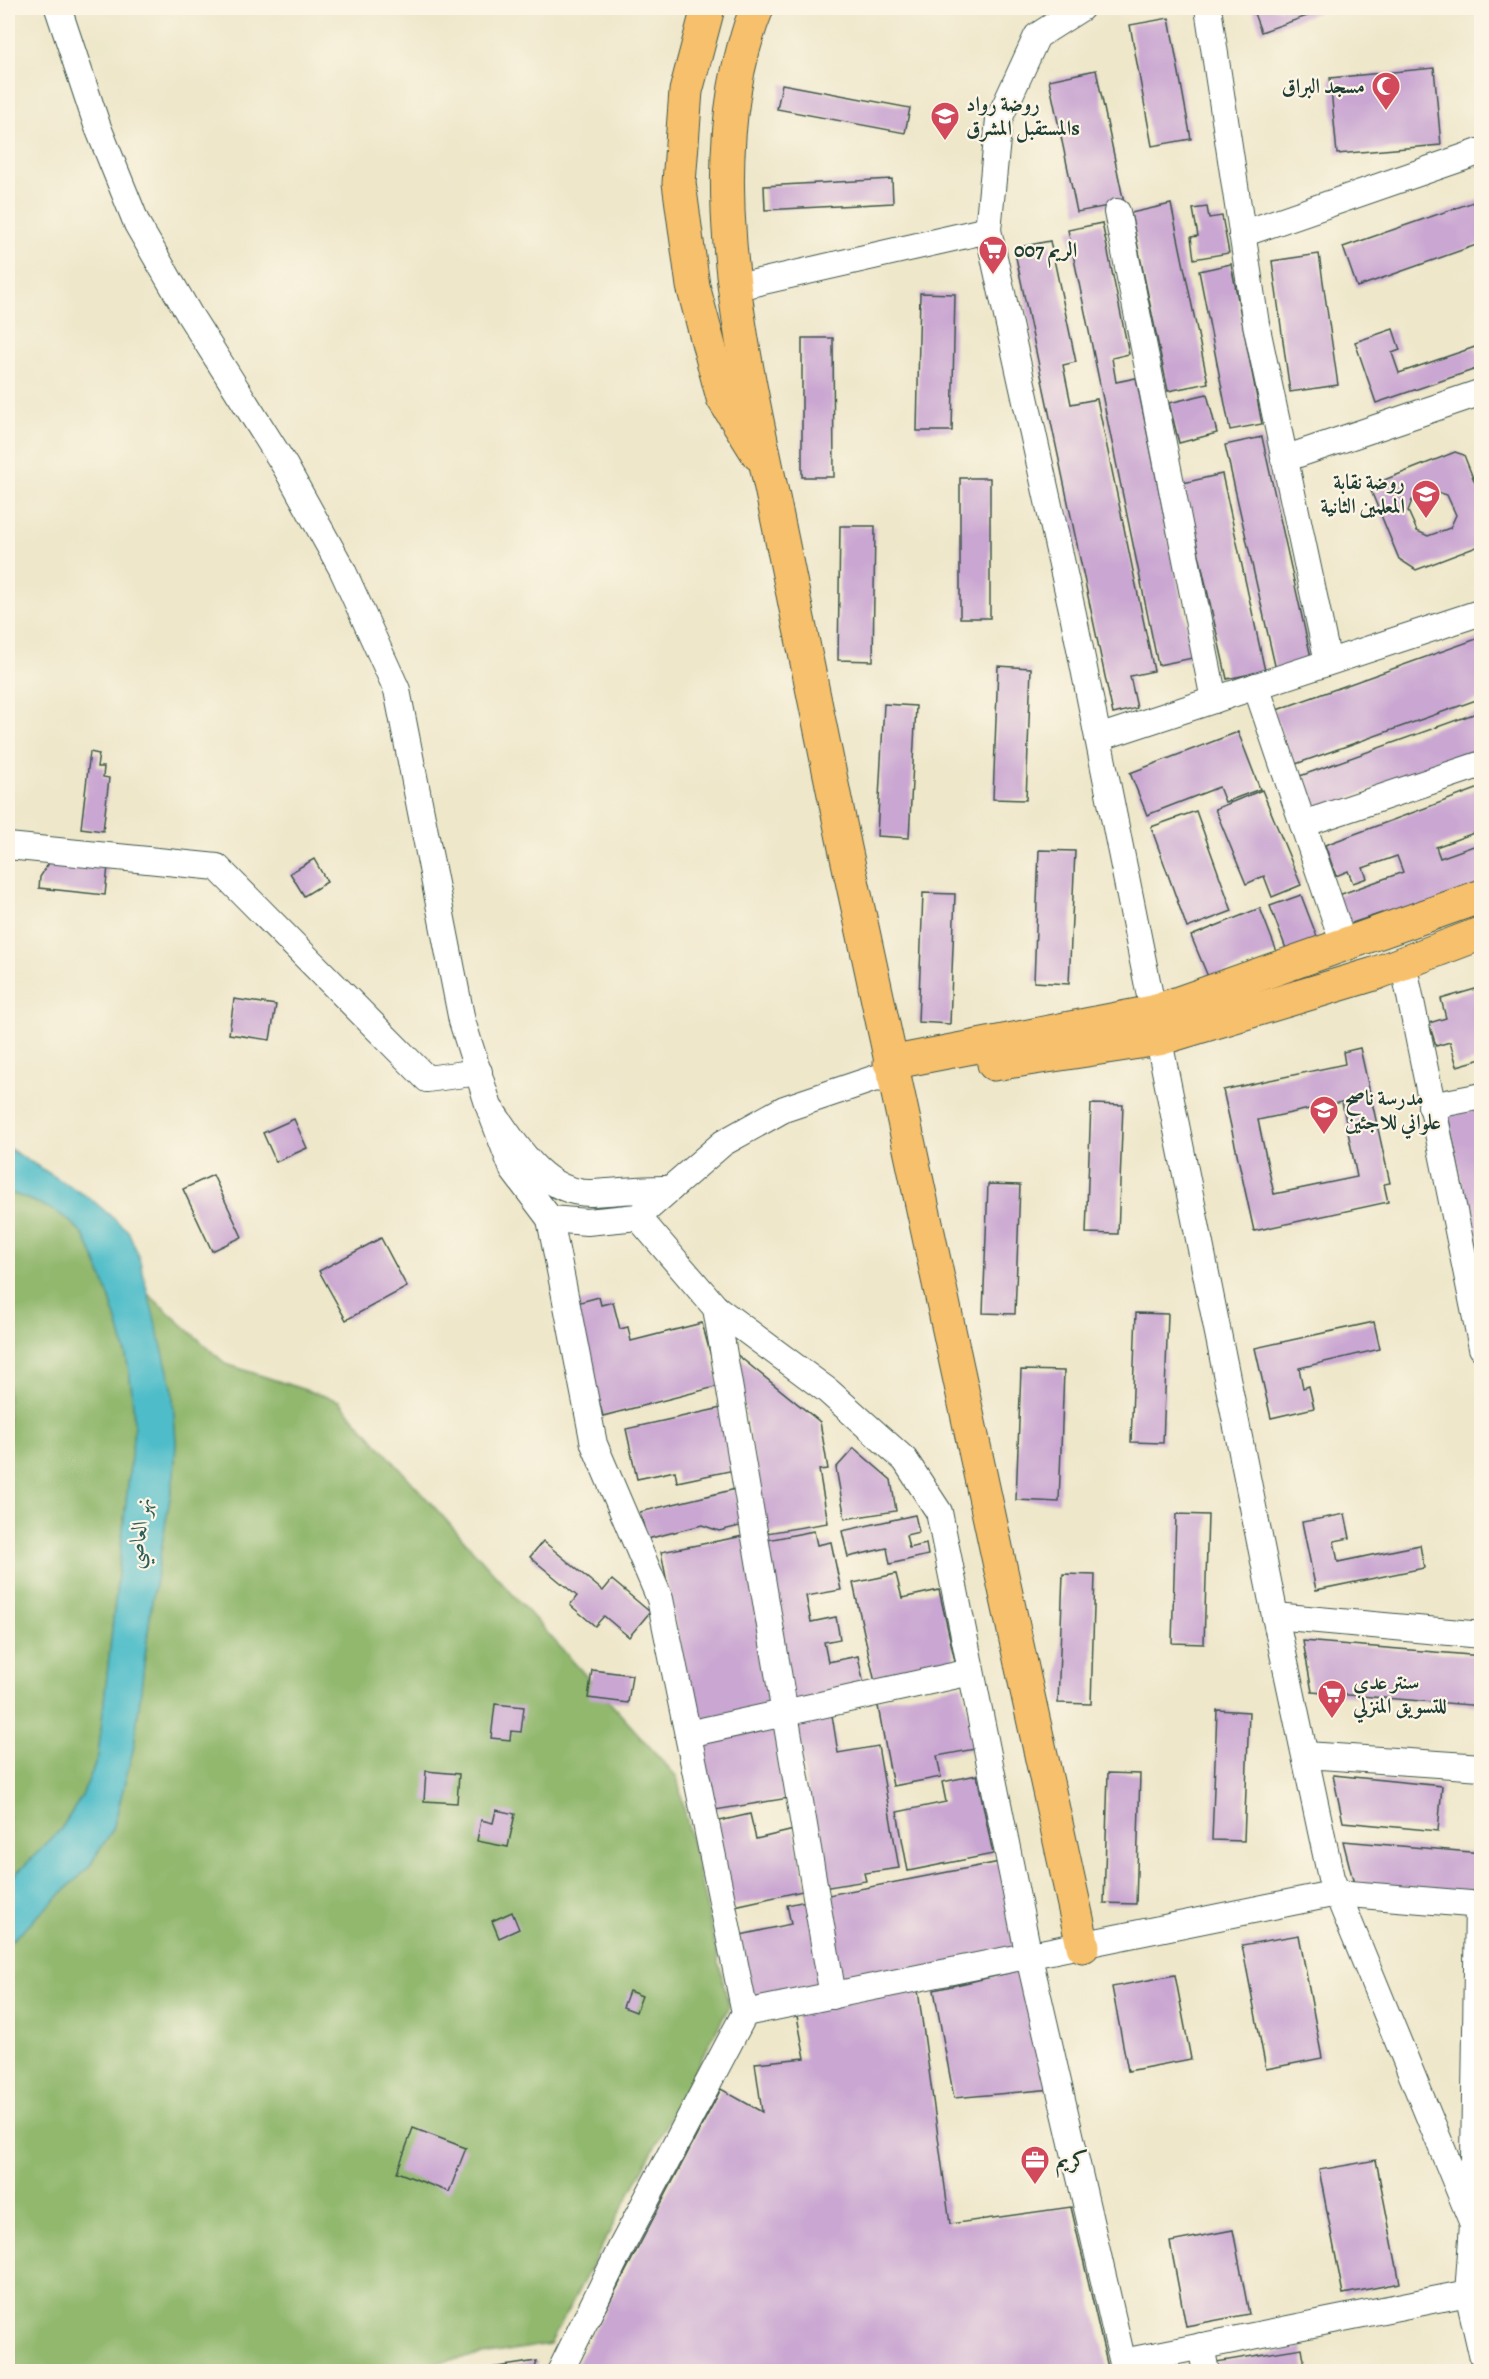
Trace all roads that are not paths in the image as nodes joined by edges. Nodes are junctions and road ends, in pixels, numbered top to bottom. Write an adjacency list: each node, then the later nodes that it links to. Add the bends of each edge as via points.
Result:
1 (58, 8): 27 (street, via 97,125 136,224 285,466 342,569 397,690 462,1021)
2 (708, 8): 13 (main road, via 687,91 679,183 693,286 723,398)
3 (757, 8): 10 (main road, via 743,43 731,123 727,202)
4 (1081, 8): 8 (street, via 1037,36 999,119)
5 (1208, 8): 9 (street)
6 (1482, 151): 9 (street)
7 (1117, 212): 17 (street)
8 (988, 230): 10 (street); 18 (street)
9 (1242, 234): 12 (street)
10 (733, 288): 13 (main road)
11 (1482, 392): 12 (street)
12 (1284, 459): 15 (street)
13 (767, 468): 28 (main road)
14 (1482, 612): 15 (street)
15 (1328, 662): 16 (street)
16 (1256, 687): 17 (street); 20 (street)
17 (1214, 700): 18 (street)
18 (1098, 738): 26 (street)
19 (1482, 764): 20 (street)
20 (1302, 824): 24 (street)
21 (8, 846): 27 (street, via 218,867 427,1079)
22 (1482, 896): 24 (main road)
23 (1482, 933): 25 (main road)
24 (1344, 945): 26 (main road)
25 (1403, 962): 26 (main road); 31 (street)
26 (1156, 1025): 28 (main road); 37 (street)
27 (478, 1072): 30 (street)
28 (886, 1074): 32 (street, via 784,1109 723,1143); 46 (main road)
29 (1482, 1096): 31 (street)
30 (489, 1107): 32 (street, via 530,1163 558,1186 589,1193); 34 (street, via 513,1170)
31 (1431, 1107): 36 (street, via 1444,1152)
32 (670, 1188): 33 (street)
33 (638, 1217): 34 (street, via 587,1222); 35 (street)
34 (550, 1219): 41 (street, via 594,1444 660,1599)
35 (716, 1308): 39 (street, via 828,1391 905,1460 939,1512); 40 (street)
36 (1482, 1348)
37 (1275, 1616): 38 (street); 42 (street)
38 (1482, 1635)
39 (971, 1672): 40 (street); 47 (street)
40 (785, 1713): 41 (street); 48 (street)
41 (688, 1734): 49 (street)
42 (1306, 1755): 43 (street); 44 (street)
43 (1482, 1767)
44 (1337, 1893): 45 (street); 46 (street); 50 (street)
45 (1480, 1905): 50 (street)
46 (1083, 1946): 47 (street)
47 (1029, 1957): 48 (street); 54 (street)
48 (833, 1996): 49 (street)
49 (745, 2013): 55 (street)
50 (1479, 2230): 51 (street)
51 (1468, 2293): 52 (street); 53 (street)
52 (1201, 2346): 54 (street); 56 (street)
53 (1482, 2354)
54 (1124, 2367)
55 (560, 2372)
56 (1206, 2372)

